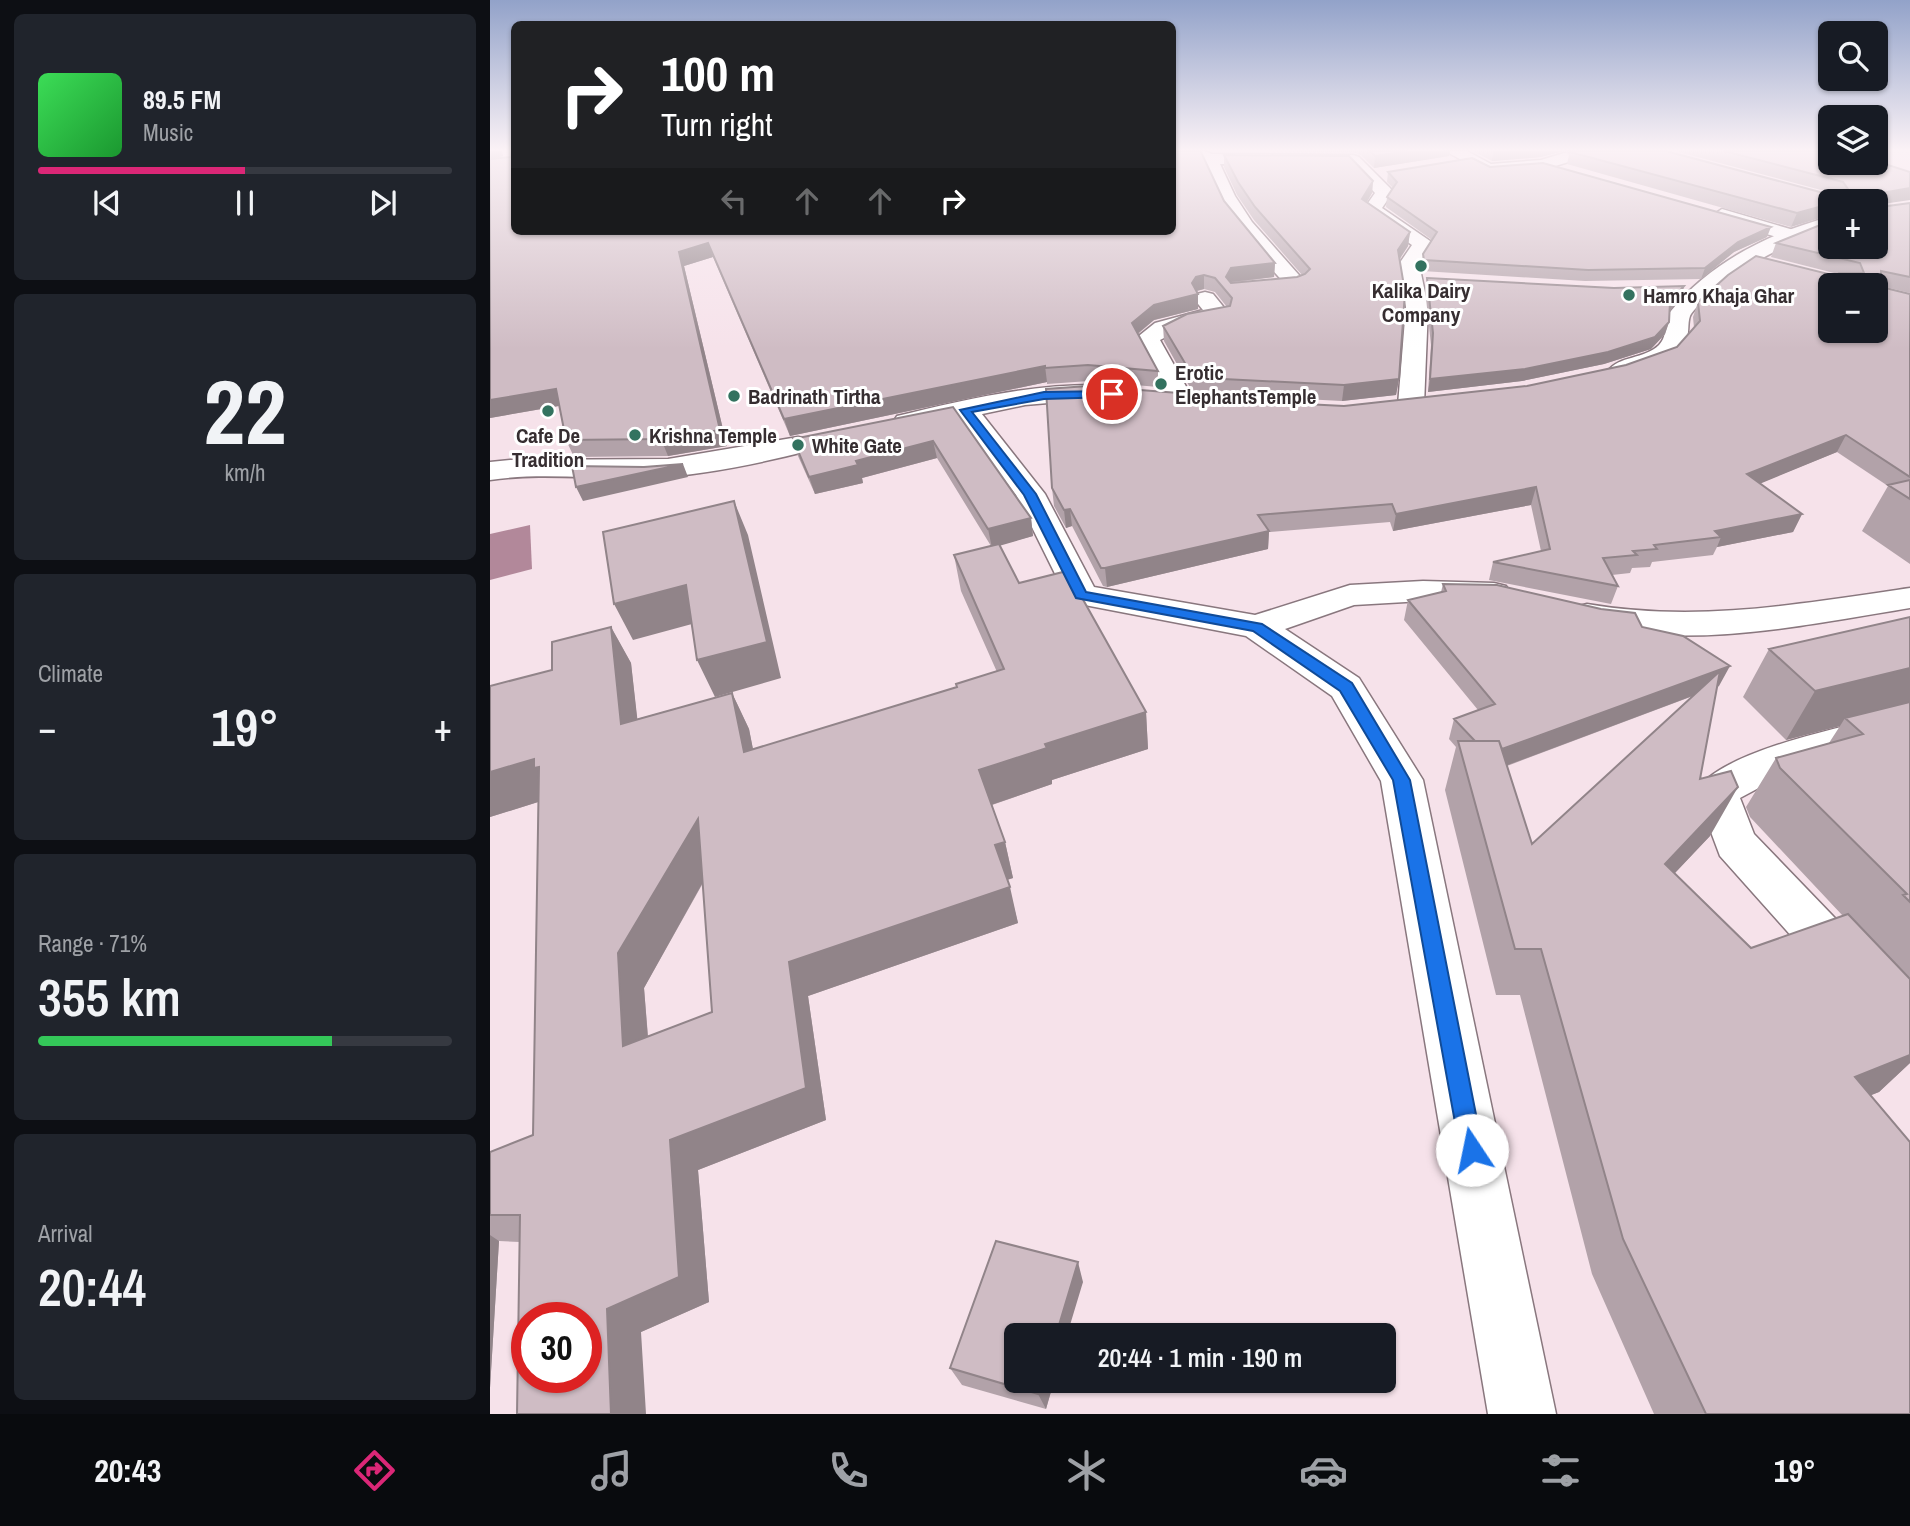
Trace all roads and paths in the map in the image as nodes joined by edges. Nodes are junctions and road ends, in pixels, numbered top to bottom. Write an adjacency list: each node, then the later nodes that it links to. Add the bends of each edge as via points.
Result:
1 (1237, 217): 10 (street, via 1295,283)
2 (1384, 217): 8 (street, via 1423,243 1409,264)
3 (1729, 217): 5 (street)
4 (1818, 227): 5 (street)
5 (1790, 235): 6 (street)
6 (1742, 259): 7 (street); 12 (street)
7 (1768, 265)
8 (1410, 279): 9 (street); 16 (street, via 1417,307)
9 (1436, 281)
10 (1267, 287)
11 (1677, 288): 12 (street)
12 (1704, 289): 14 (street, via 1679,315 1680,335 1661,356)
13 (1205, 299): 18 (street, via 1219,316 1176,322 1147,339 1192,402 1089,392)
14 (1599, 376)
15 (1438, 403): 16 (street)
16 (1411, 405): 17 (street)
17 (1384, 408)
18 (965, 410): 19 (street); 23 (street, via 1030,494 1081,595)
19 (888, 426)
20 (811, 442): 21 (street, via 651,469 552,466)
21 (490, 471)
22 (1910, 598): 23 (street, via 1765,620 1682,626 1594,616 1492,593 1423,591 1350,595)
23 (1257, 627): 26 (street, via 1346,687 1402,780)
24 (1910, 725): 25 (street, via 1780,758 1717,792 1736,844)
25 (1910, 1032)
26 (1522, 1414)

